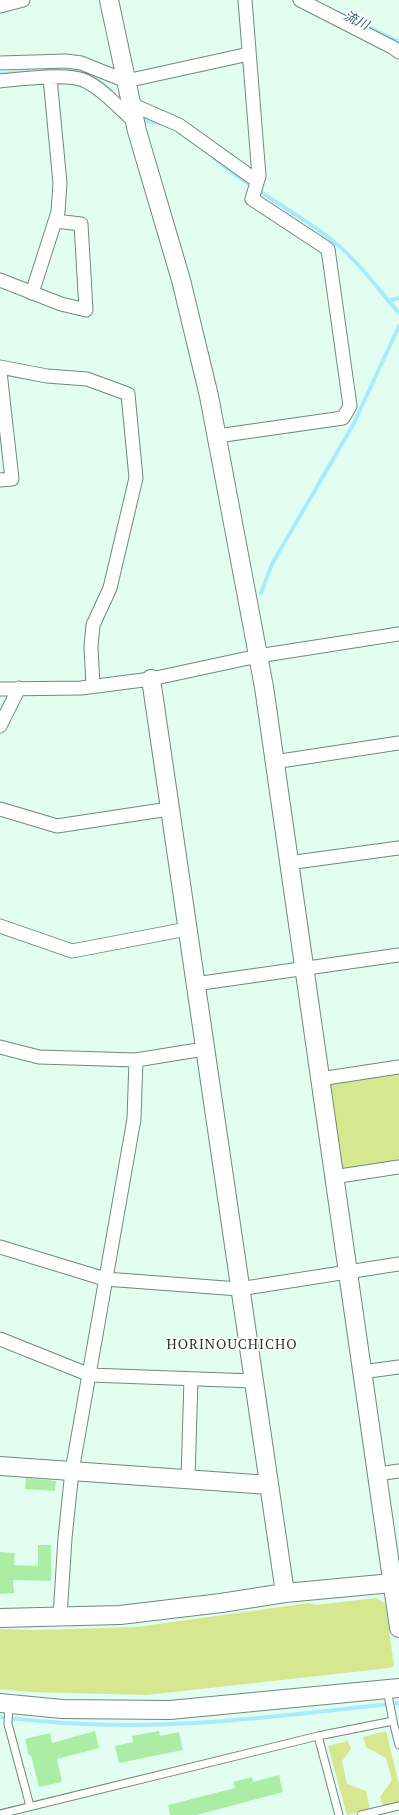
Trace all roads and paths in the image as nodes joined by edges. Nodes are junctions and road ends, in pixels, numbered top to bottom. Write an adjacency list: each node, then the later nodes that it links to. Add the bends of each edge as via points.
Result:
1 (23, 0): 5 (street)
2 (245, 0): 7 (street)
3 (300, 0): 6 (street)
4 (112, 1): 11 (street)
5 (0, 6)
6 (399, 52)
7 (249, 54): 11 (street); 13 (street, via 259,176)
8 (0, 64): 11 (street, via 66,61 82,63)
9 (50, 78): 10 (street); 12 (street, via 68,77 83,80); 14 (street, via 60,183)
10 (0, 81)
11 (126, 81): 12 (street)
12 (133, 113): 13 (street, via 179,125); 19 (street, via 181,280)
13 (257, 182): 19 (street, via 252,199 328,249 350,406 343,418)
14 (55, 221): 16 (street); 16 (street, via 80,224 86,310)
15 (0, 280): 16 (street)
16 (32, 293)
17 (0, 368): 24 (street, via 47,376 87,379 128,394 136,478 110,588 93,625)
18 (0, 372): 20 (street, via 12,479)
19 (217, 436): 22 (street)
20 (0, 480)
21 (399, 634): 22 (street)
22 (258, 656): 23 (street); 29 (street)
23 (150, 679): 24 (street); 31 (street)
24 (93, 686): 25 (street)
25 (18, 688): 26 (street); 27 (street)
26 (0, 689)
27 (0, 726)
28 (399, 743): 29 (street)
29 (274, 762): 33 (street)
30 (0, 809): 31 (street, via 57,826)
31 (169, 810): 35 (street)
32 (399, 848): 33 (street)
33 (288, 863): 37 (street)
34 (0, 926): 35 (street, via 72,951)
35 (187, 929): 38 (street)
36 (399, 955): 37 (street)
37 (303, 968): 38 (street); 43 (street)
38 (195, 984): 40 (street)
39 (0, 1047): 41 (street, via 39,1057)
40 (204, 1049): 41 (street); 50 (street)
41 (136, 1060): 49 (street, via 134,1119)
42 (399, 1067): 43 (street)
43 (320, 1079): 45 (street)
44 (399, 1167): 45 (street)
45 (334, 1177): 48 (street)
46 (0, 1247): 49 (street)
47 (399, 1264): 48 (street)
48 (347, 1273): 50 (street); 53 (street)
49 (105, 1279): 50 (street); 54 (street)
50 (239, 1289): 56 (street)
51 (0, 1339): 54 (street)
52 (399, 1367): 53 (street)
53 (362, 1372): 60 (street)
54 (90, 1375): 55 (street); 58 (street)
55 (191, 1379): 56 (street); 61 (street)
56 (253, 1381): 62 (street)
57 (0, 1466): 58 (street)
58 (72, 1471): 61 (street); 66 (street)
59 (399, 1471): 60 (street)
60 (378, 1474): 63 (street)
61 (188, 1479): 62 (street)
62 (269, 1485): 64 (street)
63 (396, 1582): 64 (street); 67 (street)
64 (285, 1593): 66 (street, via 120,1615)
65 (0, 1618): 66 (street)
66 (60, 1618)
67 (399, 1628)
68 (391, 1695): 69 (street, via 170,1710); 70 (lane)
69 (6, 1706): 71 (lane)
70 (392, 1721): 73 (lane); 74 (lane)
71 (8, 1724): 72 (lane); 75 (lane)
72 (0, 1726)
73 (318, 1736): 75 (lane); 78 (lane)
74 (399, 1744)
75 (30, 1806): 77 (lane)
76 (399, 1806): 79 (lane)
77 (0, 1814)
78 (339, 1815)
79 (361, 1815)

